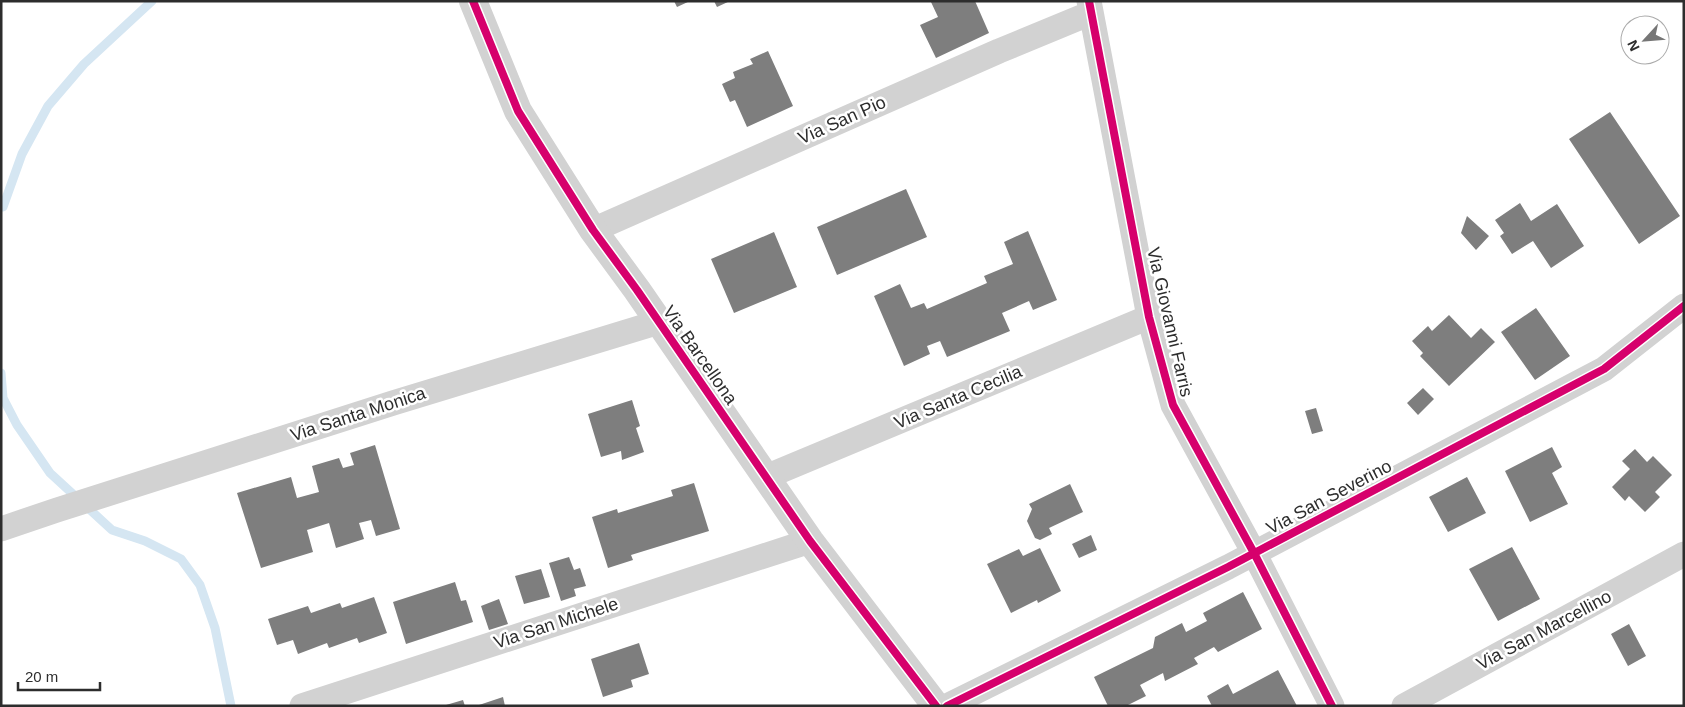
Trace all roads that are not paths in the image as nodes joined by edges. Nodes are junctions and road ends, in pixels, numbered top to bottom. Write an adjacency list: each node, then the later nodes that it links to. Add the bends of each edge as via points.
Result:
1 (473, 1): 3 (street, Via Barcellona, via 518,111)
2 (1090, 7): 3 (street, Via San Pio, via 999,51); 5 (street, Via Giovanni Farris)
3 (593, 230): 6 (street, Via Barcellona)
4 (1684, 306): 10 (street, Via San Severino, via 1604,369)
5 (1149, 317): 7 (street, Via Santa Cecilia); 10 (street, Via Giovanni Farris, via 1173,405)
6 (659, 322): 7 (street, Via Barcellona); 8 (street, Via Santa Monica, via 402,400)
7 (766, 478): 9 (street, Via Barcellona)
8 (1, 529)
9 (810, 541): 12 (street, Via San Michele); 13 (street, Via Barcellona)
10 (1254, 553): 14 (street, Via San Severino); 15 (street, Via Giovanni Farris)
11 (1684, 554): 16 (street, Via San Marcellino)
12 (302, 706)
13 (936, 706)
14 (947, 706)
15 (1332, 706)
16 (1404, 706)

